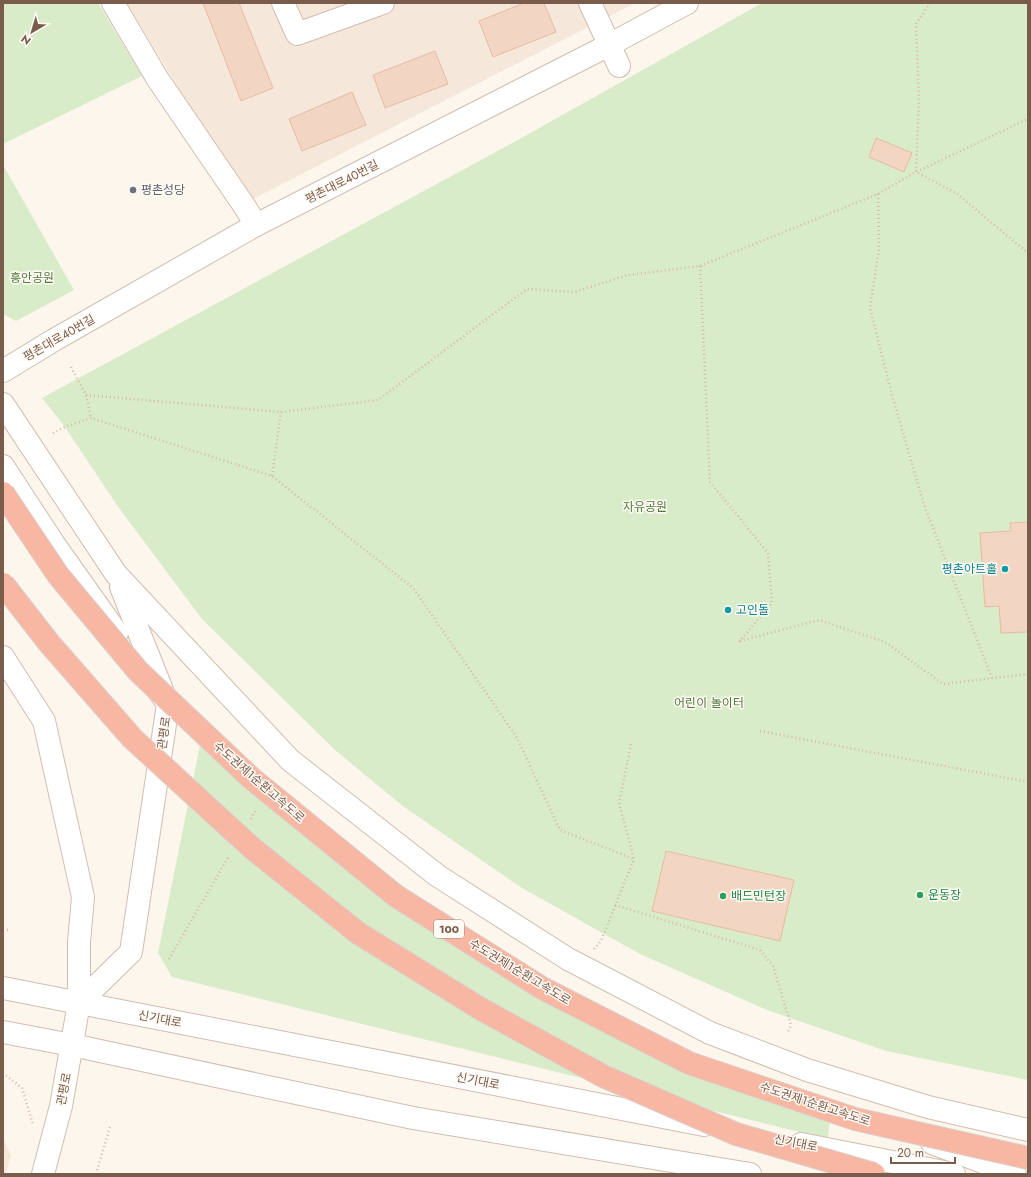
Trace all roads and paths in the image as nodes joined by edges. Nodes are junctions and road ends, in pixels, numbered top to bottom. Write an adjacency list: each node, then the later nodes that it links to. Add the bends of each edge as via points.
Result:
1 (113, 3): 12 (street, via 157,78)
2 (283, 3): 6 (street, via 297,34)
3 (590, 3): 7 (street)
4 (687, 3): 7 (street, 평촌대로40번길)
5 (930, 3): 10 (path, via 916,24 920,100)
6 (377, 4)
7 (609, 45): 8 (street); 12 (street, 평촌대로40번길)
8 (619, 66)
9 (1028, 118): 10 (path)
10 (916, 172): 11 (path); 13 (path, via 956,193)
11 (878, 194): 14 (path); 30 (path, via 879,249 870,308 924,505)
12 (256, 226): 16 (street, 평촌대로40번길)
13 (1028, 254)
14 (700, 266): 19 (path, via 628,275 574,292 527,289 378,400); 30 (path, via 710,482 768,553 772,604 739,642 819,620 885,642 943,684)
15 (71, 367): 17 (path)
16 (3, 371)
17 (86, 395): 19 (path); 20 (path)
18 (3, 404): 25 (street)
19 (281, 412): 23 (path)
20 (91, 418): 21 (path); 23 (path)
21 (53, 433)
22 (3, 466): 31 (street, 관평로, via 54,544)
23 (272, 476): 39 (path, via 413,588 516,736 560,830)
24 (3, 493): 55 (highway, 수도권제1순환고속도로 / 100, bridge, via 58,575 138,671 251,778 396,896 542,988 689,1063 855,1119)
25 (116, 574): 31 (street); 54 (street, via 290,760 438,876 568,959 710,1032 806,1070 928,1107)
26 (3, 584): 60 (highway, bridge, via 49,643 132,738 252,848 358,933 480,1009 603,1076 736,1134)
27 (3, 657): 32 (street, 관평로)
28 (3, 665): 32 (street)
29 (1028, 674): 30 (path)
30 (992, 678)
31 (168, 704): 46 (street, 관평로, via 131,952); 62 (street, via 418,900 558,987 704,1060)
32 (44, 720): 46 (street, 관평로, via 83,897 79,942)
33 (760, 731): 35 (path)
34 (631, 744): 39 (path, via 619,803)
35 (1028, 782)
36 (259, 804): 37 (path)
37 (247, 825)
38 (231, 852): 44 (path)
39 (634, 859): 40 (path)
40 (615, 905): 43 (path, via 601,941); 48 (path, via 760,950 772,966 791,1025)
41 (3, 928): 42 (path)
42 (8, 930)
43 (592, 950)
44 (169, 959)
45 (3, 988): 46 (street, 신기대로)
46 (79, 1004): 49 (street, 관평로); 61 (street, 신기대로)
47 (3, 1032): 49 (street)
48 (787, 1034)
49 (72, 1045): 51 (street); 56 (street, 관평로, via 61,1106)
50 (3, 1073): 52 (path, via 22,1088)
51 (413, 1118): 58 (street); 59 (street)
52 (33, 1126)
53 (110, 1127): 57 (path)
54 (1028, 1130)
55 (1028, 1158)
56 (43, 1174)
57 (96, 1174)
58 (670, 1174)
59 (750, 1174)
60 (874, 1174)
61 (954, 1174)
62 (1015, 1174)

